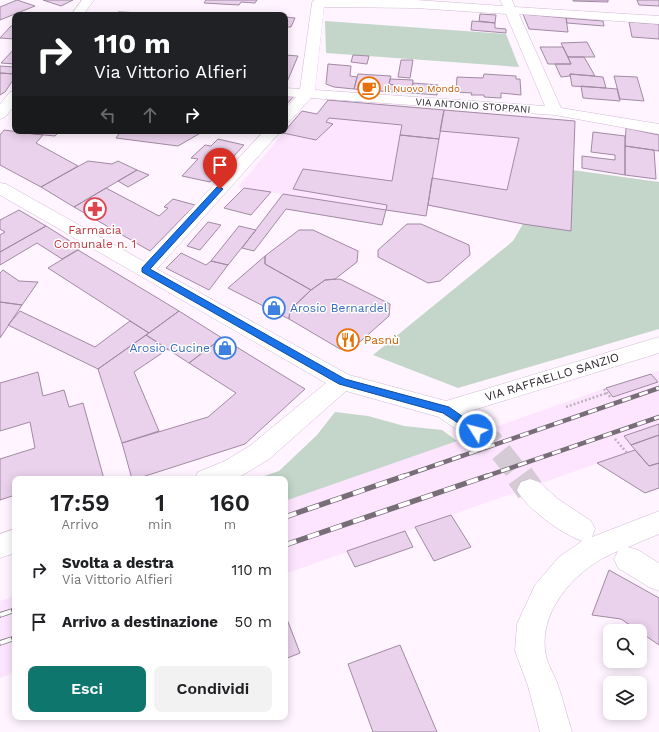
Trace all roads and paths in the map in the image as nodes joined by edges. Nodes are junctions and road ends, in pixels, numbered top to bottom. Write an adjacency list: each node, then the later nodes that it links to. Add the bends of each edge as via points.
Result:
1 (88, 0): 3 (street)
2 (508, 5): 4 (street); 6 (street, via 318,3); 8 (street)
3 (79, 12)
4 (659, 20)
5 (288, 92): 6 (street, VIA ANTONIO STOPPANI)
6 (307, 94): 8 (street, VIA ANTONIO STOPPANI); 10 (street)
7 (12, 99): 9 (street)
8 (555, 111): 11 (street, VIA ANTONIO STOPPANI)
9 (0, 114)
10 (288, 115)
11 (659, 129)
12 (270, 134): 14 (street)
13 (0, 188): 14 (street)
14 (145, 270): 16 (street)
15 (659, 345): 21 (street, VIA RAFFAELLO SANZIO)
16 (342, 382): 21 (street); 25 (street, via 260,452 234,468)
17 (604, 389): 18 (path)
18 (607, 393): 19 (path); 20 (path)
19 (611, 398)
20 (566, 407)
21 (446, 410): 22 (street)
22 (476, 431)
23 (615, 439): 24 (path)
24 (627, 453)
25 (214, 476)
26 (530, 490): 28 (street)
27 (659, 522): 28 (street)
28 (587, 539): 33 (street, via 569,566 545,594 532,624 530,651)
29 (12, 542): 30 (street)
30 (0, 546)
31 (628, 559): 32 (street)
32 (659, 578)
33 (556, 732)

